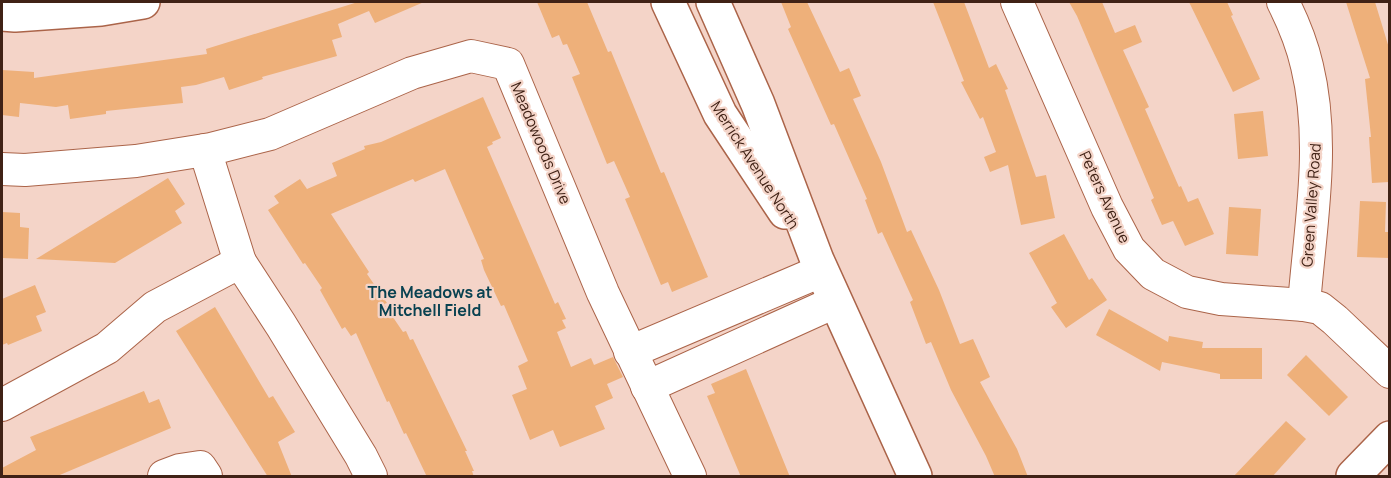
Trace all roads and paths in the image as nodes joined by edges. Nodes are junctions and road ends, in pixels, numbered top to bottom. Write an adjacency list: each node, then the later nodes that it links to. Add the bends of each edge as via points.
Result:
1 (143, 2): 6 (main road, via 101,9)
2 (668, 2): 10 (main road, Merrick Avenue North, via 720,114)
3 (713, 2): 10 (main road, Merrick Avenue North, via 758,104)
4 (1017, 2): 12 (street, Peters Avenue, via 1129,249 1153,274 1187,292 1221,299)
5 (1283, 2): 12 (street, Green Valley Road, via 1307,66 1314,106 1317,153)
6 (2, 14)
7 (205, 150): 8 (street, Meadowoods Drive, via 136,161); 9 (street); 13 (street, Meadowoods Drive, via 270,134 412,73 471,56 508,64)
8 (2, 169)
9 (240, 262): 16 (street, via 155,307 107,348); 20 (street)
10 (819, 266): 11 (main road, Merrick Avenue North); 13 (street)
11 (835, 302): 15 (street); 22 (main road, Merrick Avenue North)
12 (1304, 305): 14 (street, Peters Avenue, via 1320,308)
13 (630, 352): 15 (street, Meadowoods Drive)
14 (1389, 372)
15 (646, 387): 21 (street, Meadowoods Drive)
16 (2, 405)
17 (1389, 438): 23 (main road)
18 (164, 477): 19 (street, via 200,467)
19 (206, 477)
20 (371, 477)
21 (690, 477)
22 (915, 477)
23 (1353, 477)

